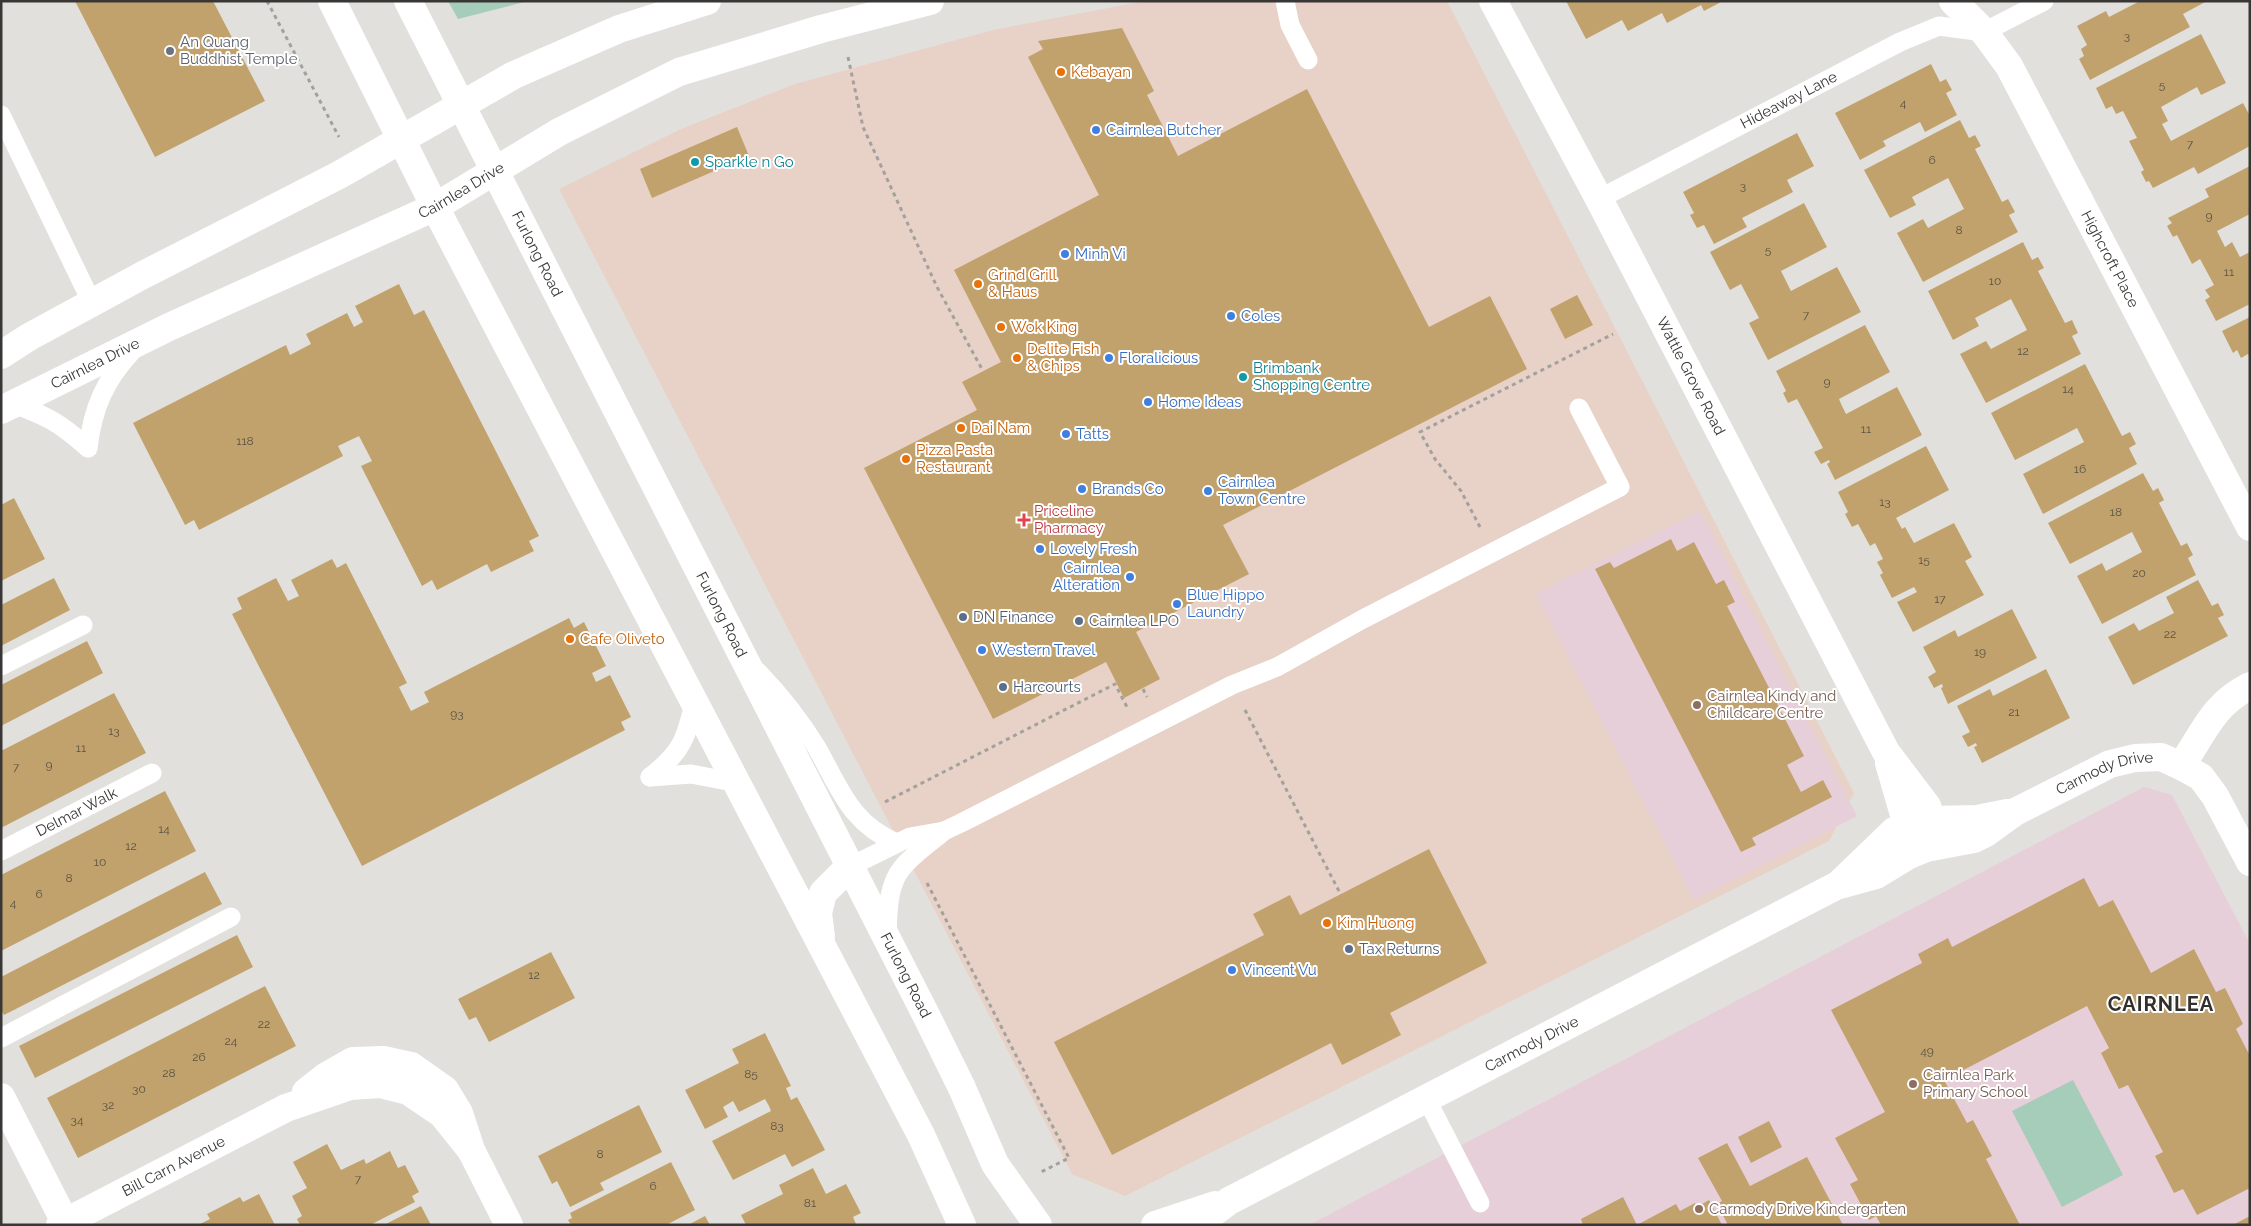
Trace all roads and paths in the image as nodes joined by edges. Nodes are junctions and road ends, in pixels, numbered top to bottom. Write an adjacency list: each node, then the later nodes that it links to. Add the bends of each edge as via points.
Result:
1 (267, 1): 16 (path)
2 (332, 1): 15 (street)
3 (408, 1): 13 (street, Furlong Road)
4 (707, 1): 13 (street, via 619,29 514,75)
5 (930, 1): 10 (street, Cairnlea Drive)
6 (1285, 1): 12 (lane, via 1290,25)
7 (1493, 1): 18 (street, Wattle Grove Road)
8 (1953, 1): 11 (street, Highcroft Place)
9 (2044, 1): 11 (lane)
10 (841, 24): 17 (street, Cairnlea Drive, via 679,72 559,132); 24 (path, via 863,127 938,287)
11 (1984, 32): 18 (lane, Hideaway Lane, via 1939,26 1900,42); 27 (street, Highcroft Place, via 2009,66)
12 (1308, 60)
13 (460, 104): 15 (street); 17 (street, Furlong Road)
14 (1, 115): 20 (lane)
15 (402, 138): 16 (street); 19 (street)
16 (354, 166): 20 (street)
17 (496, 169): 19 (street, Cairnlea Drive); 30 (street, Furlong Road)
18 (1599, 199): 42 (street, Wattle Grove Road, via 1886,752)
19 (435, 207): 22 (street, Cairnlea Drive); 35 (street)
20 (92, 303): 23 (street)
21 (1613, 334): 28 (path, via 1420,432 1435,459 1461,491)
22 (141, 341): 25 (street, Cairnlea Drive); 25 (lane, via 117,367 100,396 88,448 45,415)
23 (1, 355)
24 (983, 371)
25 (7, 407)
26 (1579, 408): 28 (lane, via 1620,487)
27 (2250, 527)
28 (1494, 552): 32 (lane, via 1276,667)
29 (83, 625): 31 (lane)
30 (741, 655): 44 (lane, via 786,701 817,748 845,802 881,837); 49 (street, Furlong Road)
31 (1, 666)
32 (1232, 685): 43 (lane); 51 (path)
33 (2250, 686): 38 (street, via 2235,694 2209,720)
34 (1143, 689): 36 (path)
35 (695, 700): 40 (street); 40 (lane, via 681,746 650,777 691,774)
36 (1151, 706)
37 (1128, 709): 44 (path, via 1115,684 885,802)
38 (2181, 766): 41 (street, Carmody Drive, via 2161,757 2135,758 2110,764); 48 (street, Carmody Drive, via 2201,777 2215,796)
39 (152, 773): 46 (lane, Delmar Walk)
40 (738, 783): 54 (street)
41 (2015, 812): 42 (street, Carmody Drive, via 1977,819); 45 (street, Carmody Drive, via 1974,839)
42 (1919, 823): 45 (street, Wattle Grove Road); 50 (street, Carmody Drive, via 1894,831)
43 (944, 831): 44 (lane); 47 (lane)
44 (901, 841): 49 (lane)
45 (1926, 848): 50 (street, Carmody Drive, via 1876,875)
46 (1, 851)
47 (914, 858): 53 (lane, via 894,881); 58 (path, via 1069,1158)
48 (2250, 862)
49 (849, 866): 53 (street, Furlong Road); 54 (street, via 823,892 818,913)
50 (1836, 886): 57 (street, Carmody Drive)
51 (1341, 895)
52 (231, 917): 55 (lane)
53 (886, 938): 58 (street, Furlong Road, via 962,1088 996,1164)
54 (821, 944): 63 (street, via 921,1135)
55 (1, 1038)
56 (1, 1097): 61 (street)
57 (1426, 1098): 59 (street, Carmody Drive); 60 (lane)
58 (1011, 1187): 64 (street, Furlong Road)
59 (1229, 1201): 65 (street, Carmody Drive); 66 (street, Carmody Drive)
60 (1480, 1203)
61 (62, 1224): 62 (street, Bill Carn Avenue, via 286,1108 350,1086 380,1084 408,1091 442,1114 471,1150)
62 (509, 1225)
63 (962, 1225)
64 (1038, 1225)
65 (1154, 1225)
66 (1197, 1225)

